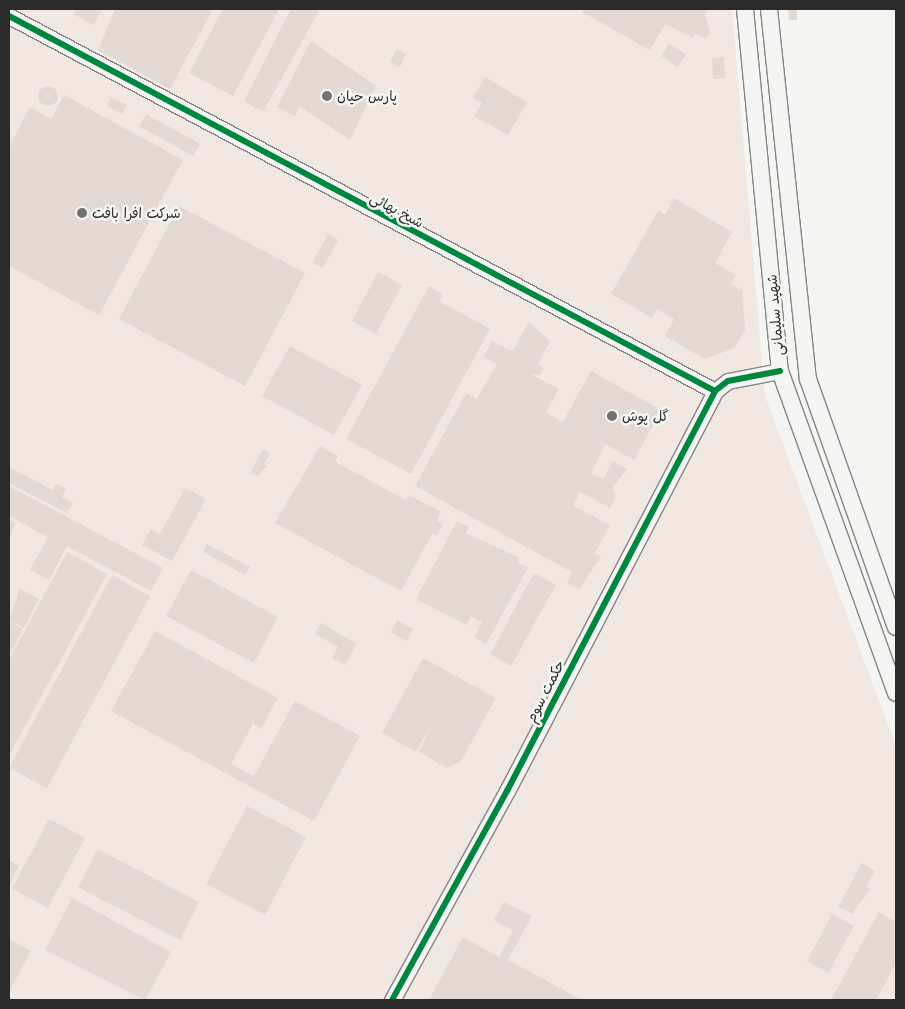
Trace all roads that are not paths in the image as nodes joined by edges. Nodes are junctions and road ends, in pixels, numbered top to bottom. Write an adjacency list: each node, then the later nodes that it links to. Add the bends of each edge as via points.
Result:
1 (745, 9): 4 (main road, شهید سلیمانی)
2 (770, 9): 6 (main road, شهید سلیمانی, via 808,379)
3 (9, 16): 5 (street, شیخ بهائی)
4 (780, 371): 5 (street, via 728,380); 7 (main road, شهید سلیمانی)
5 (715, 391): 8 (street, حکمت سوم, via 507,791)
6 (896, 627)
7 (896, 693)
8 (392, 1000)

